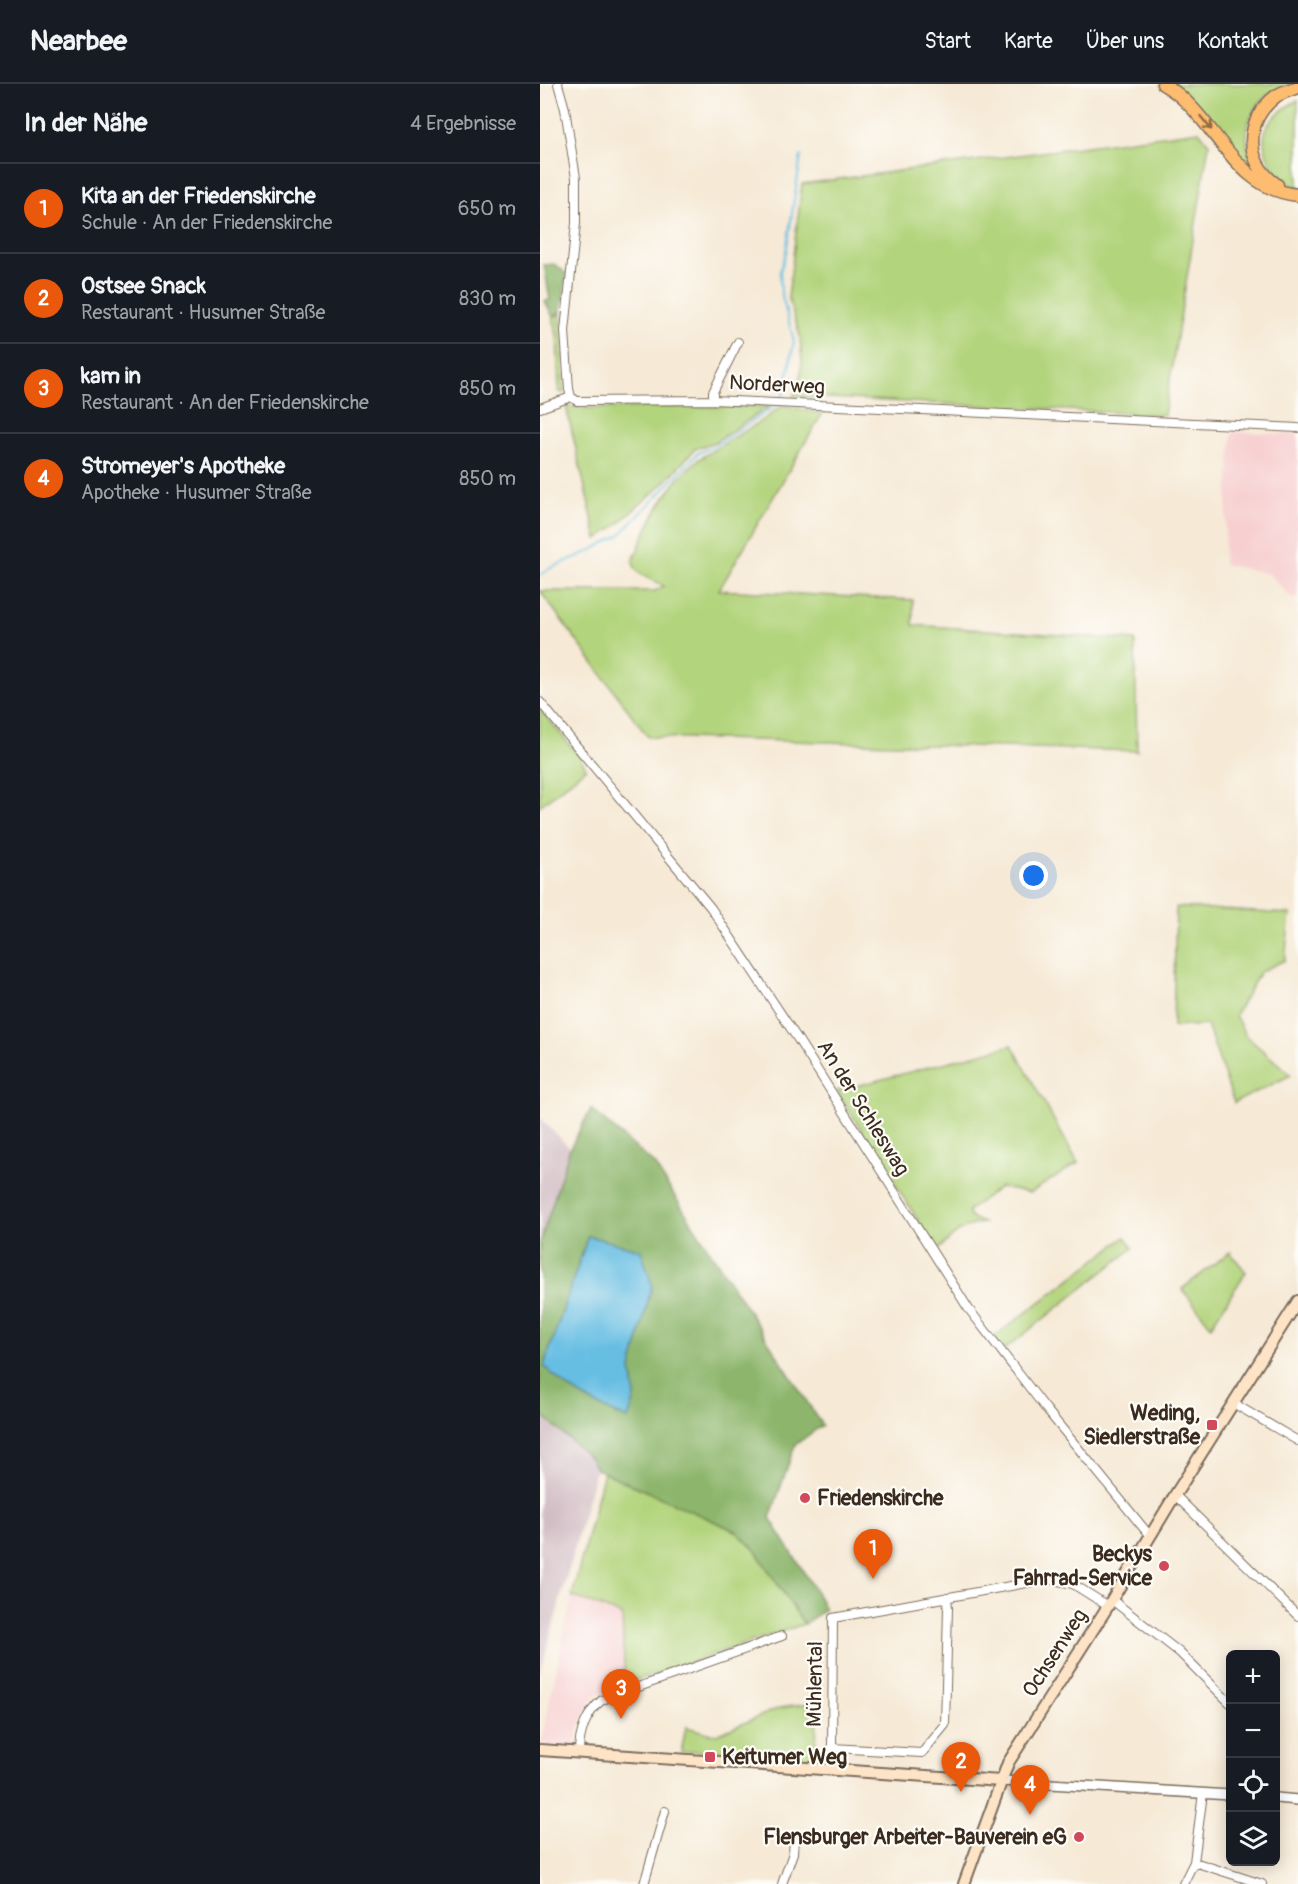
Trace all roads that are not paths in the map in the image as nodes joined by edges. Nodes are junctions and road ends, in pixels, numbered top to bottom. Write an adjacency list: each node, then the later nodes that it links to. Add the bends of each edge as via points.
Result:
1 (558, 84): 6 (street, via 566,109 576,178 576,222 565,331)
2 (1163, 84): 4 (highway, one-way to 4, via 1192,106 1243,170 1267,188)
3 (1298, 87): 4 (highway, via 1277,96 1260,115 1252,135 1253,156 1265,176)
4 (1294, 195)
5 (738, 342): 7 (street, via 713,392)
6 (571, 398): 7 (street, Norderweg, via 584,402); 8 (street)
7 (713, 400): 9 (street, Norderweg)
8 (540, 408)
9 (1298, 428)
10 (540, 702): 15 (street, An der Schleswag, via 711,908 968,1308)
11 (1298, 1301): 12 (main road, Ochsenweg)
12 (1233, 1403): 13 (street); 14 (main road, Ochsenweg)
13 (1298, 1441)
14 (1175, 1495): 15 (main road, Ochsenweg); 18 (street)
15 (1150, 1536): 17 (main road, Ochsenweg)
16 (947, 1598): 16 (street, Mühlental, via 833,1618 832,1748 922,1753 945,1725); 17 (street, via 1049,1579 1073,1584)
17 (1110, 1603): 20 (street, via 1179,1652); 23 (main road, Ochsenweg, via 1008,1763)
18 (1298, 1616)
19 (782, 1636): 22 (street, via 602,1700 588,1715)
20 (1226, 1699)
21 (540, 1750): 22 (main road)
22 (579, 1753): 23 (main road)
23 (1001, 1781): 24 (street); 33 (main road, Ochsenweg)
24 (1203, 1793): 25 (street); 30 (street)
25 (1226, 1795)
26 (1280, 1798): 27 (street)
27 (1298, 1800)
28 (665, 1810): 31 (street)
29 (794, 1841): 32 (street)
30 (1194, 1862): 34 (street); 35 (street)
31 (644, 1884)
32 (782, 1884)
33 (964, 1884)
34 (1183, 1884)
35 (1262, 1884)

